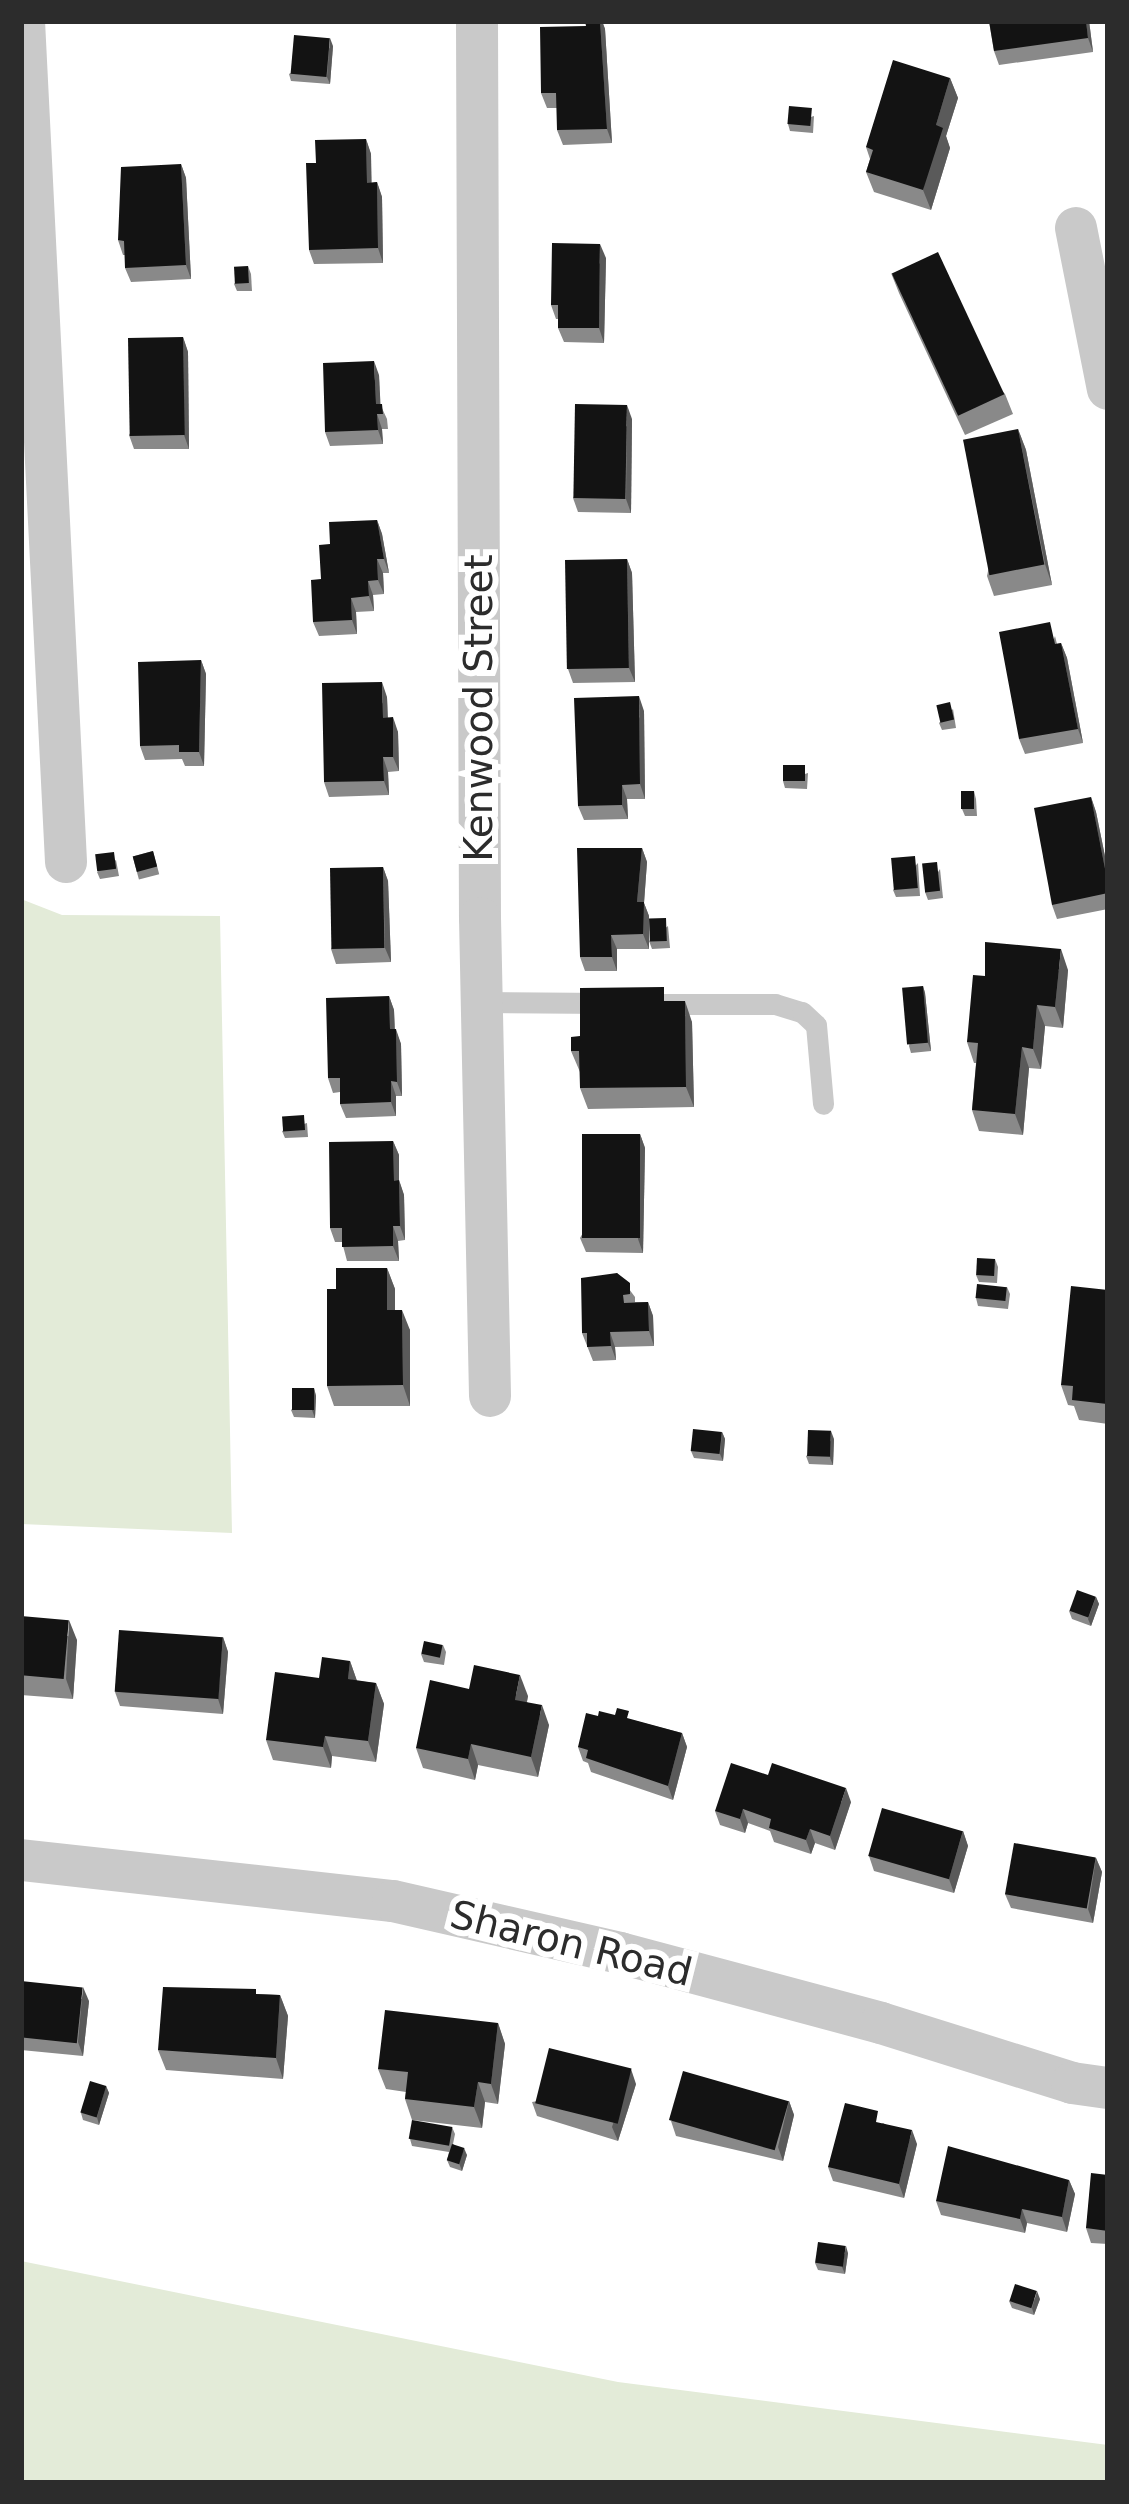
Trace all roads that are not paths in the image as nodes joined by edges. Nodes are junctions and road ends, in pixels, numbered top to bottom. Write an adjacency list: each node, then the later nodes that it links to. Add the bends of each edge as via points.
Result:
1 (24, 21): 5 (street)
2 (477, 21): 6 (street, Kenwood Street)
3 (1076, 228): 4 (street)
4 (1108, 389)
5 (66, 862)
6 (483, 1002): 7 (lane, via 775,1004 802,1012 816,1025); 8 (street, Kenwood Street)
7 (823, 1104)
8 (490, 1396)
9 (21, 1860): 10 (street, Sharon Road, via 393,1901 620,1953)
10 (1108, 2088)

